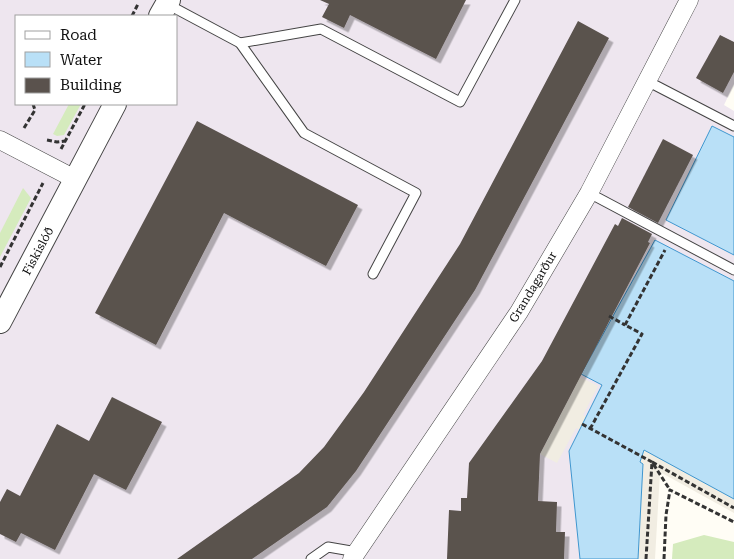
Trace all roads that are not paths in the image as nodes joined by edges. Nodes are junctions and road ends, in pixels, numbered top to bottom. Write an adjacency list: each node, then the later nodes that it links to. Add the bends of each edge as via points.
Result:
1 (515, 0): 4 (lane, via 460,102 322,29)
2 (681, 2): 5 (street, Grandagarður)
3 (165, 7): 4 (lane)
4 (240, 44): 12 (lane, via 304,133 416,193)
5 (647, 81): 7 (lane); 10 (street, Grandagarður)
6 (113, 105): 9 (street, Fiskislóð)
7 (734, 126)
8 (0, 140): 9 (street)
9 (75, 179): 13 (street, Fiskislóð)
10 (589, 193): 11 (lane); 14 (street, Grandagarður, via 519,312)
11 (734, 270)
12 (373, 274)
13 (0, 322)
14 (354, 556): 15 (lane, via 328,547)
15 (311, 559)

